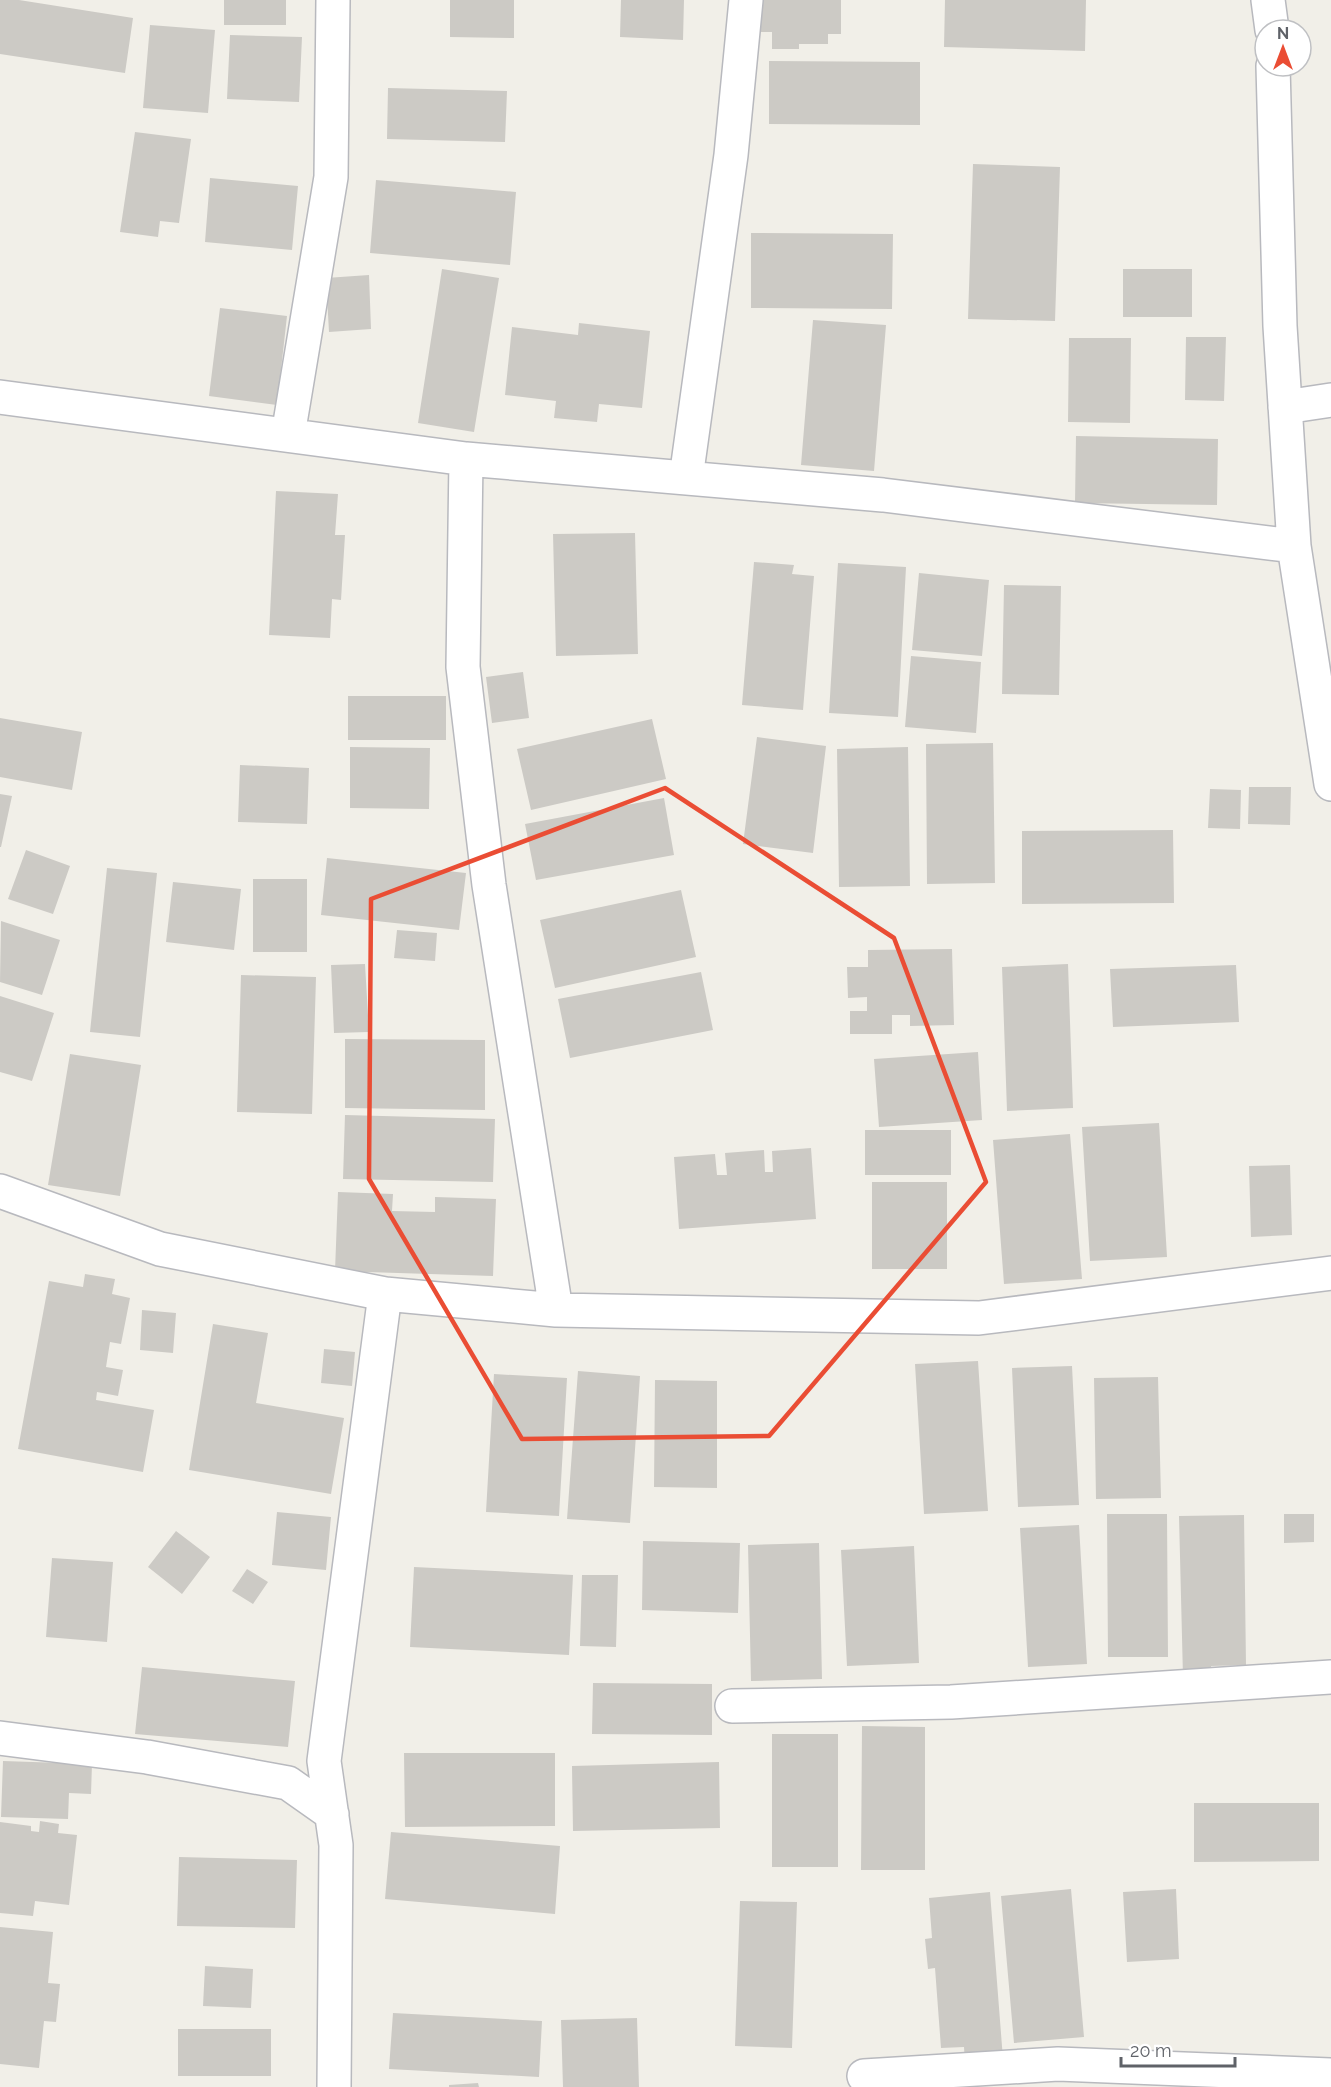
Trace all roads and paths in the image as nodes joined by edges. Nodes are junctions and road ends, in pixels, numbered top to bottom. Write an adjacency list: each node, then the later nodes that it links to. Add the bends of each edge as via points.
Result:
1 (333, 0): 9 (street, via 331,177)
2 (746, 0): 11 (street, via 730,155)
3 (1268, 0): 4 (street)
4 (1270, 18)
5 (1273, 78): 8 (street)
6 (0, 397): 9 (street)
7 (1331, 400): 8 (street)
8 (1286, 407): 12 (street)
9 (288, 435): 10 (street)
10 (466, 459): 11 (street); 17 (street, via 462,667 489,885)
11 (686, 478): 12 (street, via 883,495)
12 (1294, 546): 13 (street)
13 (1331, 784)
14 (0, 1191): 16 (street, via 160,1249)
15 (1331, 1273): 17 (street, via 979,1318)
16 (385, 1294): 17 (street); 21 (street, via 324,1761)
17 (556, 1310)
18 (1331, 1677): 19 (street, via 951,1702)
19 (732, 1706)
20 (0, 1738): 21 (street, via 147,1757 288,1783)
21 (332, 1814): 24 (street, via 336,1845)
22 (1331, 2075): 23 (street, via 1058,2064)
23 (864, 2076)
24 (334, 2087)

